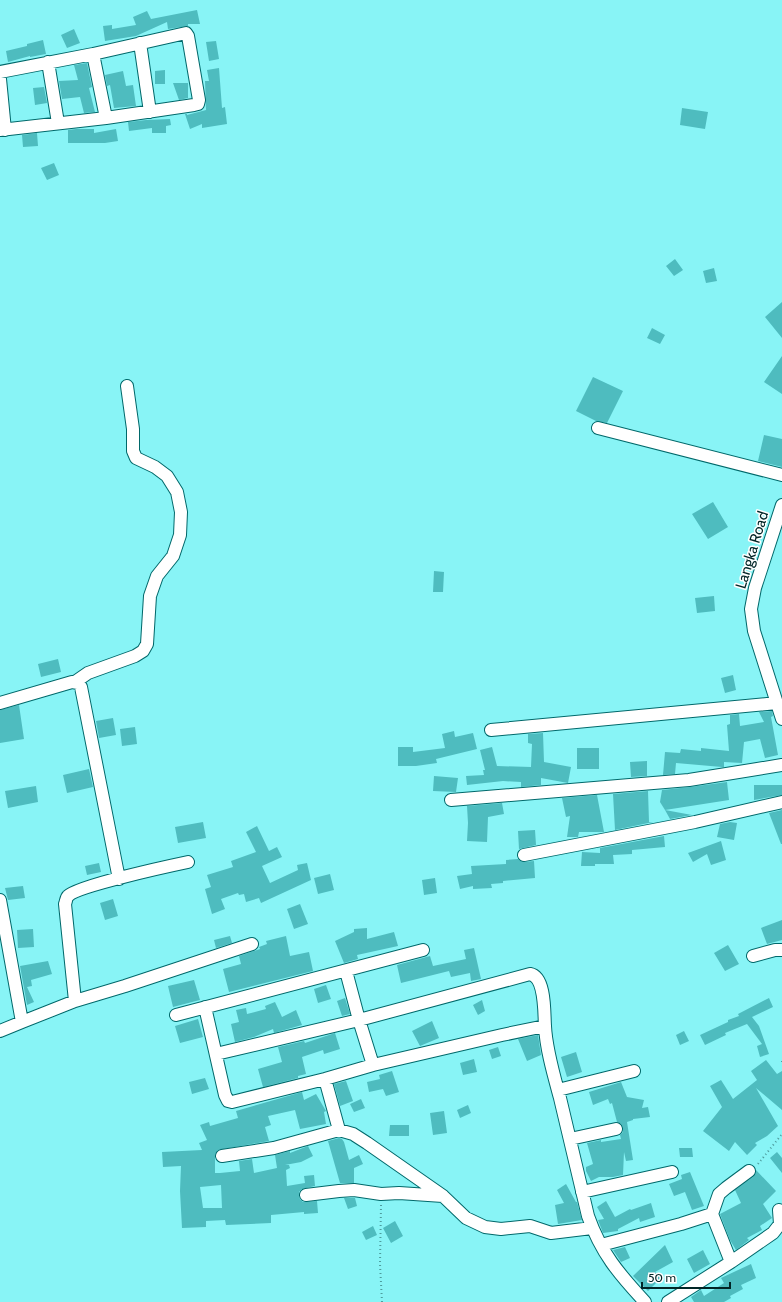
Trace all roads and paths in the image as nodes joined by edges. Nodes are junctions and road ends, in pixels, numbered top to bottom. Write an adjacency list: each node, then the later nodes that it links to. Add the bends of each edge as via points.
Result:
1 (140, 43): 2 (street); 6 (street); 6 (street, via 188,34 199,100 198,104 194,105)
2 (93, 54): 3 (street); 7 (street)
3 (48, 62): 4 (street); 8 (street)
4 (0, 72)
5 (0, 79): 9 (street)
6 (150, 112): 7 (street)
7 (106, 118): 8 (street)
8 (58, 123): 9 (street)
9 (3, 130)
10 (127, 386): 14 (street, via 133,450 136,458 167,476 177,492 181,512 180,535 173,556 157,576 150,596 147,644 143,651 88,673)
11 (598, 428): 12 (street)
12 (782, 474)
13 (782, 506): 16 (street, Langka Road, via 754,588 751,609 754,631)
14 (75, 682): 15 (street); 24 (street, via 83,691)
15 (0, 703)
16 (777, 703): 17 (street, Langka Road); 18 (street)
17 (782, 719)
18 (491, 730)
19 (782, 766): 20 (street, via 689,780)
20 (451, 800)
21 (782, 802): 22 (street)
22 (524, 855)
23 (188, 862): 24 (street)
24 (119, 879): 31 (street, via 74,891 67,896 65,904)
25 (0, 900): 35 (street)
26 (252, 944): 31 (street)
27 (423, 950): 30 (street)
28 (782, 950): 29 (street)
29 (753, 956)
30 (346, 971): 32 (street); 34 (street)
31 (75, 1001): 35 (street)
32 (205, 1007): 33 (street); 38 (street)
33 (176, 1015)
34 (359, 1020): 36 (street, via 530,974 537,978 543,995); 38 (street); 39 (street)
35 (22, 1022): 37 (street)
36 (545, 1026): 39 (street); 42 (street)
37 (0, 1031)
38 (216, 1054): 41 (street, via 228,1101 236,1102)
39 (373, 1066): 41 (street)
40 (634, 1071): 42 (street)
41 (325, 1079): 44 (street)
42 (558, 1090): 46 (street)
43 (616, 1129): 46 (street)
44 (339, 1130): 47 (street, via 274,1148); 53 (street, via 353,1134)
45 (782, 1134): 48 (path, via 758,1164)
46 (570, 1138): 50 (street)
47 (222, 1156)
48 (749, 1171): 55 (street, via 719,1194)
49 (672, 1172): 50 (street)
50 (582, 1192): 56 (street)
51 (381, 1194): 52 (street, via 339,1190); 53 (street); 59 (path)
52 (306, 1195)
53 (443, 1196): 56 (street, via 466,1218 492,1229 530,1226 551,1233)
54 (779, 1210): 58 (street, via 780,1224 777,1229)
55 (712, 1214): 57 (street); 58 (street)
56 (592, 1228): 57 (street)
57 (601, 1245): 60 (street, via 616,1270)
58 (731, 1262): 61 (street)
59 (382, 1302)
60 (645, 1302)
61 (668, 1302)

